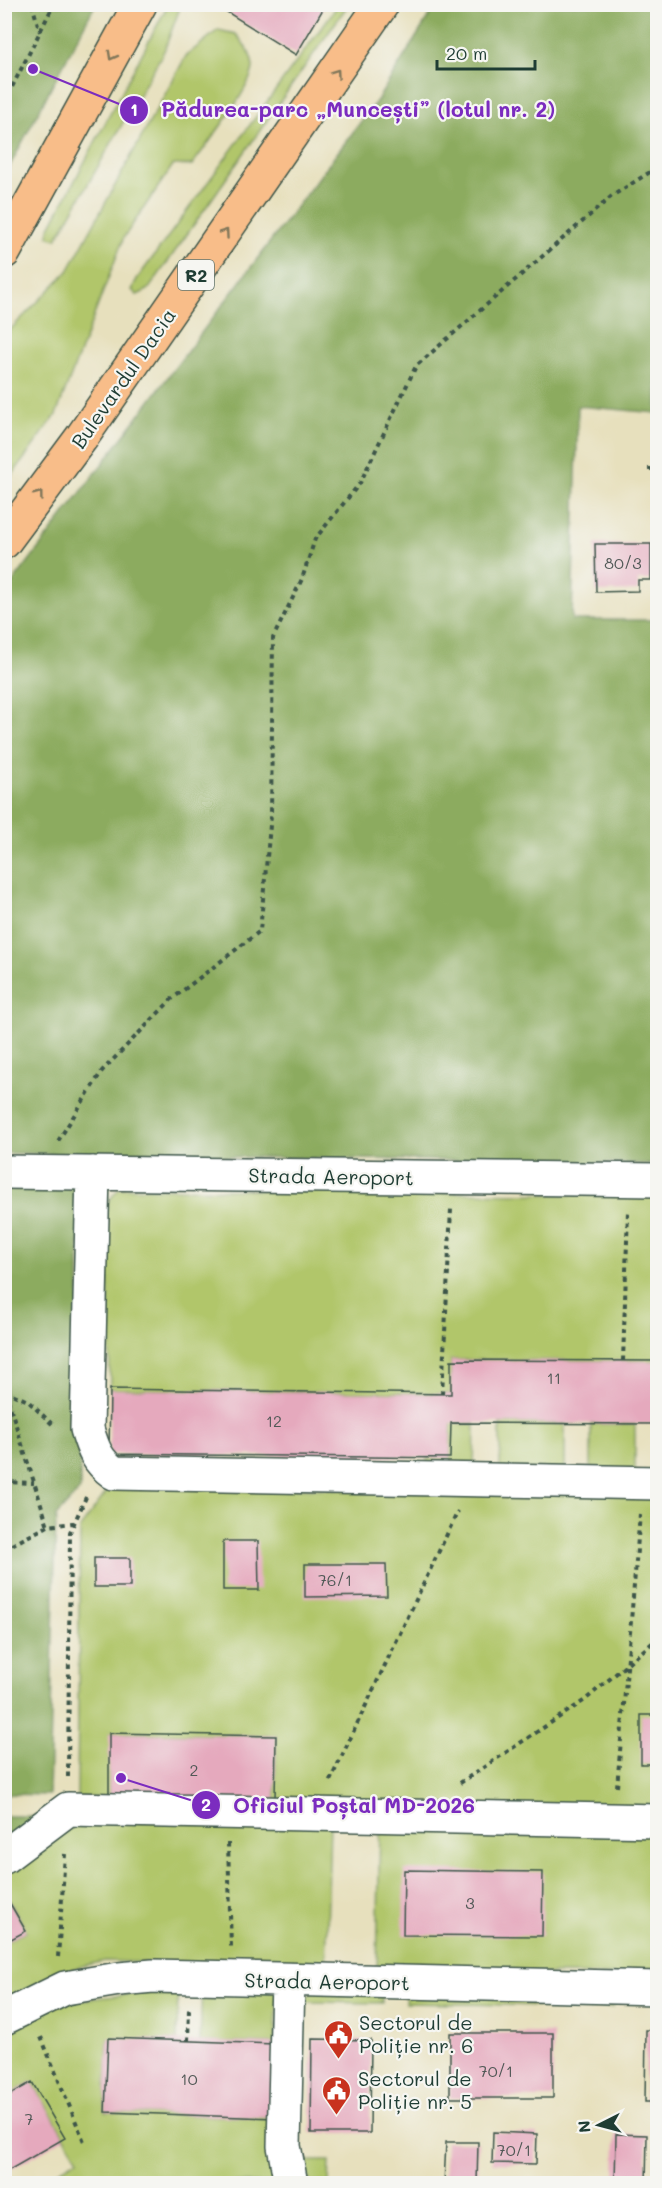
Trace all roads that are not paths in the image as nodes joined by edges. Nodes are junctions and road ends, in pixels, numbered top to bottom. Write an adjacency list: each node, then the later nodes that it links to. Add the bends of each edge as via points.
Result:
1 (140, 4): 3 (main road, one-way to 3)
2 (382, 4): 4 (main road, Bulevardul Dacia / R2, one-way to 2, via 82,437)
3 (4, 252)
4 (4, 542)
5 (4, 1172): 6 (street, Strada Aeroport)
6 (93, 1173): 7 (street, Strada Aeroport); 8 (street, via 87,1430 97,1457 114,1473)
7 (644, 1180)
8 (650, 1483)
9 (657, 1821): 10 (street, via 68,1809)
10 (4, 1857)
11 (288, 1981): 12 (street, Strada Aeroport); 13 (street, Strada Aeroport, via 119,1978 65,1988); 14 (street, via 284,2146)
12 (657, 1988)
13 (4, 2018)
14 (291, 2184)

